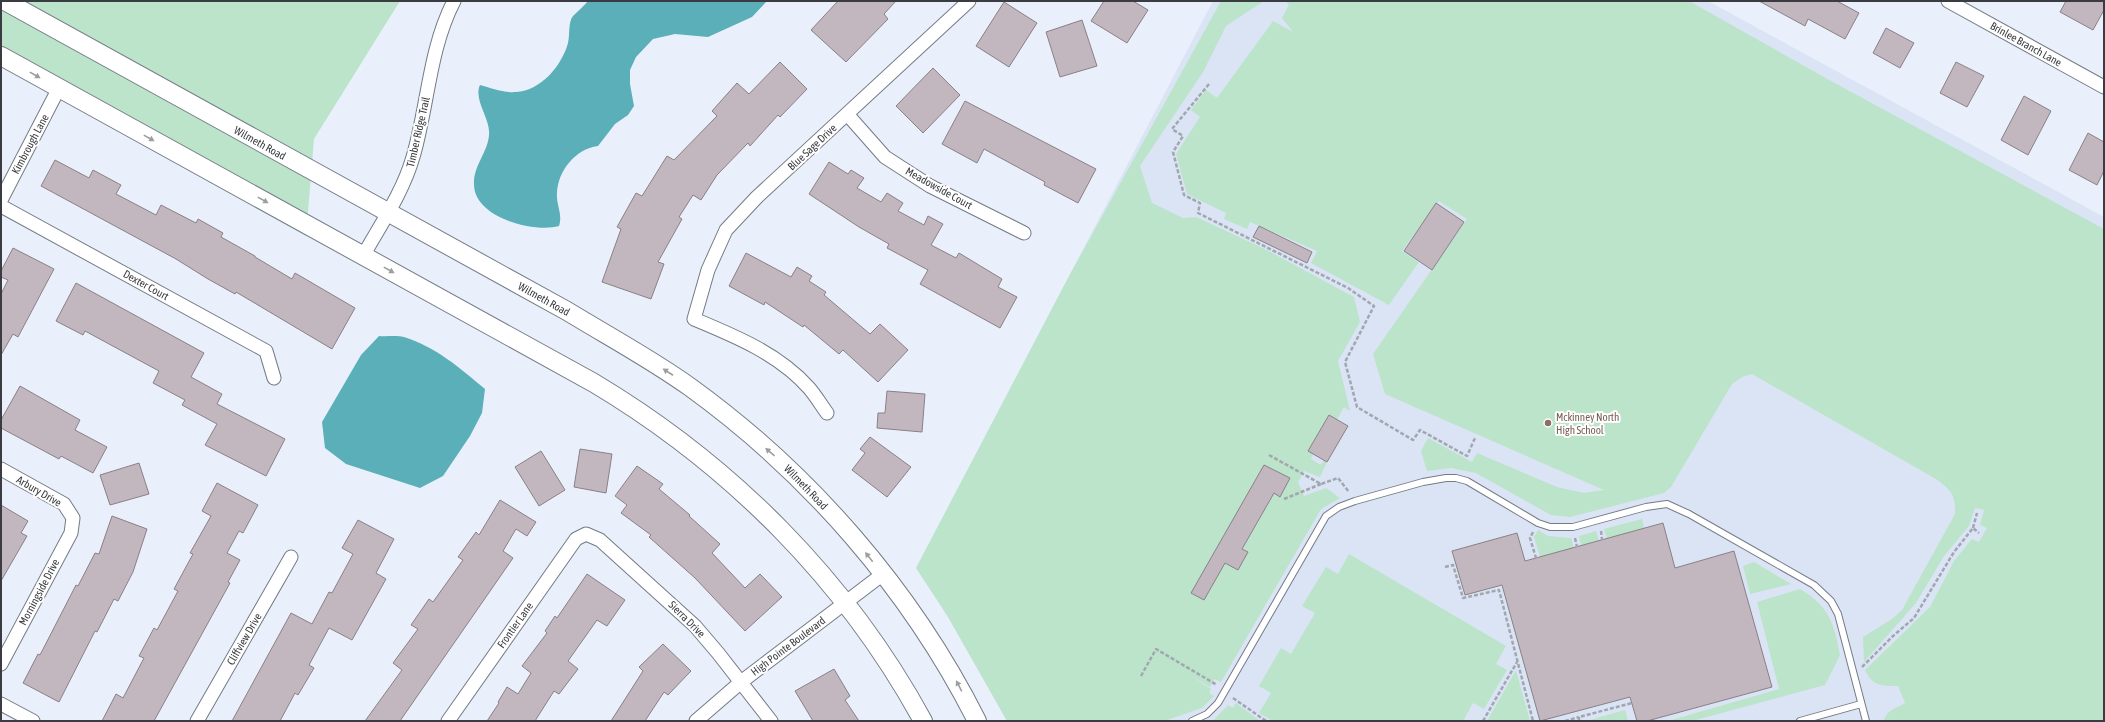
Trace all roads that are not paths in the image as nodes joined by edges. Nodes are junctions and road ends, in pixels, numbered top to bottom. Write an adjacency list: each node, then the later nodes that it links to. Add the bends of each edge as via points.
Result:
1 (5, 1): 11 (main road, Wilmeth Road)
2 (454, 1): 11 (street, Timber Ridge Trail, via 446,18 436,54 411,163)
3 (969, 1): 8 (street, Blue Sage Drive)
4 (1948, 1): 6 (street, Brinlee Branch Lane)
5 (1, 56): 7 (main road, one-way to 7)
6 (2104, 87)
7 (60, 88): 9 (street, Kimbrough Lane); 13 (main road, one-way to 13)
8 (847, 114): 12 (street, Meadowside Court, via 885,157 930,186); 15 (street, Blue Sage Drive, via 757,197 726,230 708,270 694,319 740,337 772,356 809,388)
9 (1, 200)
10 (1, 206): 14 (street, Dexter Court, via 266,351)
11 (387, 213): 13 (street, Timber Ridge Trail); 20 (main road, Wilmeth Road, one-way to 11, via 841,523 781,461 690,386 573,315)
12 (1024, 233)
13 (363, 256): 21 (main road, one-way to 21, via 594,383 663,427 723,474 761,509)
14 (274, 378)
15 (827, 413)
16 (1, 469): 17 (street, Arbury Drive, via 64,504)
17 (73, 518): 22 (street, Morningside Drive, via 71,533)
18 (586, 534): 23 (street, Sierra Drive, via 600,540 670,602 695,626); 28 (street, Frontier Lane, via 576,540)
19 (291, 557): 27 (street, Cliffview Drive)
20 (883, 574): 21 (street, High Pointe Boulevard); 32 (main road, Wilmeth Road, one-way to 20, via 952,674)
21 (846, 602): 23 (street, High Pointe Boulevard); 31 (main road, via 888,660)
22 (1, 664)
23 (742, 682): 29 (street, High Pointe Boulevard); 30 (street, Sierra Drive)
24 (1, 704): 26 (street)
25 (1861, 704): 33 (lane, via 1840,620 1831,600 1824,592 1676,507 1660,504 1646,506 1573,527 1550,527 1538,523 1467,481 1456,478 1435,479 1355,501 1339,507 1322,522 1225,691 1212,710); 34 (lane); 35 (lane)
26 (33, 721)
27 (196, 721)
28 (448, 721)
29 (696, 721)
30 (772, 721)
31 (923, 721)
32 (977, 721)
33 (1192, 721)
34 (1800, 721)
35 (1866, 721)

